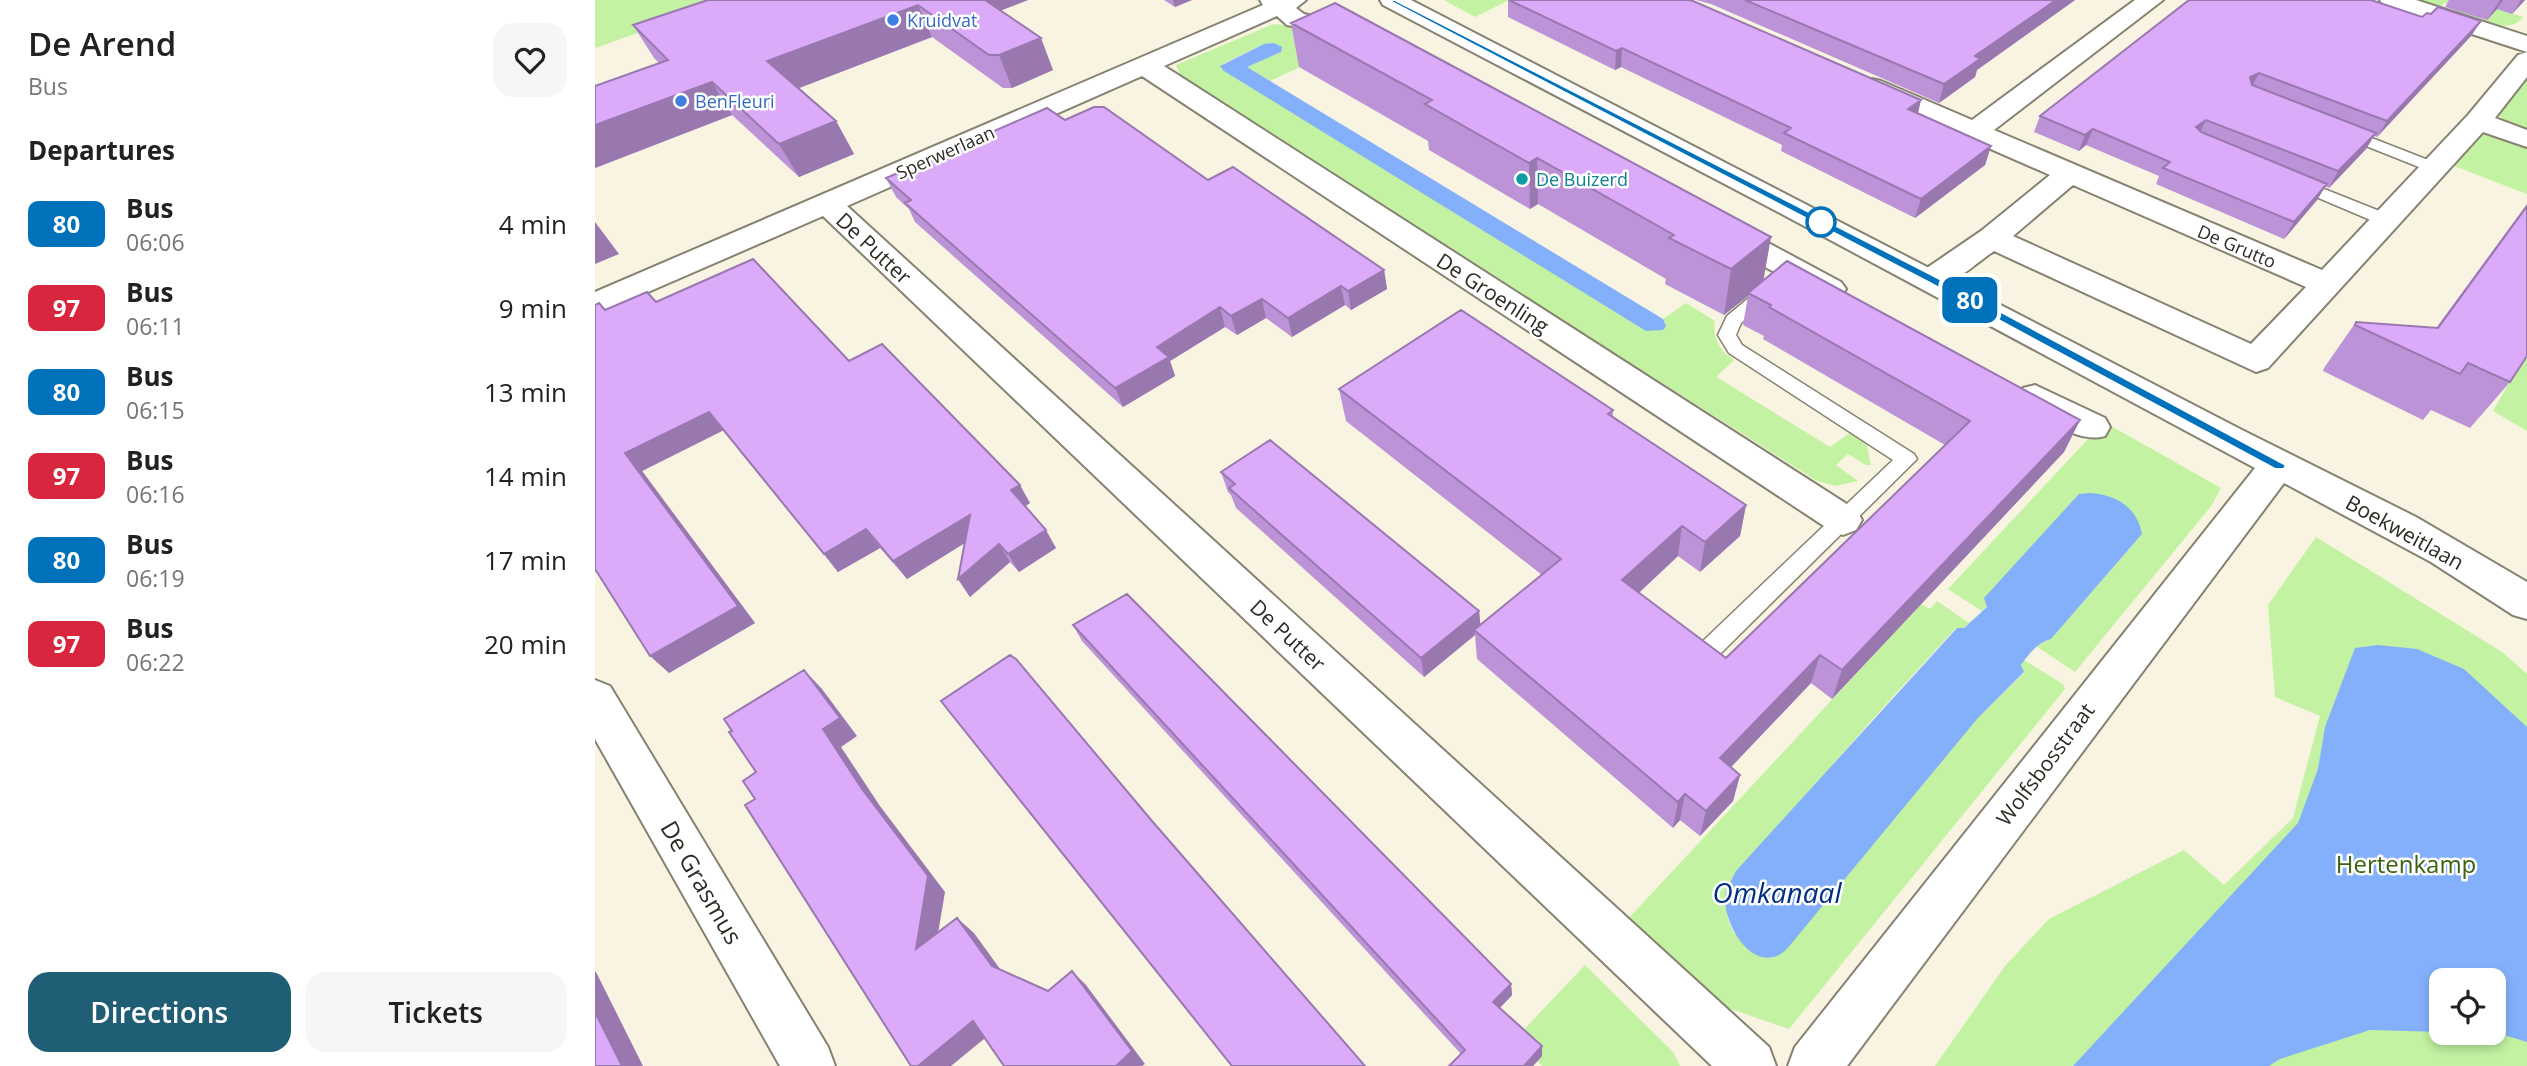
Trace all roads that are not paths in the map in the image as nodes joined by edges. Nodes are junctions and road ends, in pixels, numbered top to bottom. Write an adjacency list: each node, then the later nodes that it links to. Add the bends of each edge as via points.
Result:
1 (1392, 0): 22 (street, Boekweitlaan)
2 (2151, 0): 12 (street)
3 (2392, 0): 6 (street)
4 (1282, 2): 5 (street, via 1296,20 1350,31); 8 (street, Sperwerlaan)
5 (1374, 44)
6 (2527, 44)
7 (2527, 60): 10 (street)
8 (1144, 65): 17 (street, Sperwerlaan); 29 (street, De Groenling)
9 (1846, 76): 12 (street, De Grutto)
10 (2478, 121): 13 (street); 14 (street)
11 (2336, 129): 14 (lane)
12 (1973, 132): 15 (street, De Grutto)
13 (2527, 139)
14 (2435, 168): 19 (street)
15 (2068, 174): 20 (street); 23 (street, De Grutto)
16 (2274, 174): 19 (lane)
17 (827, 203): 25 (street, Sperwerlaan); 34 (street, De Putter)
18 (1698, 218): 21 (street)
19 (2386, 220): 23 (street)
20 (1992, 238): 22 (street); 23 (street, via 2256,360)
21 (1794, 270): 24 (street); 29 (lane, via 1733,320 1727,335 1735,349 1907,459)
22 (1932, 279): 28 (street, Boekweitlaan)
23 (2327, 284)
24 (1854, 301)
25 (595, 304)
26 (2008, 383): 27 (street)
27 (2091, 427)
28 (2280, 465): 30 (street, Boekweitlaan, via 2420,539); 35 (street, Wolfsbosstraat)
29 (1843, 520): 31 (lane)
30 (2527, 603)
31 (1712, 647)
32 (595, 699): 33 (street, De Grasmus)
33 (809, 1066)
34 (1750, 1066)
35 (1814, 1066)

